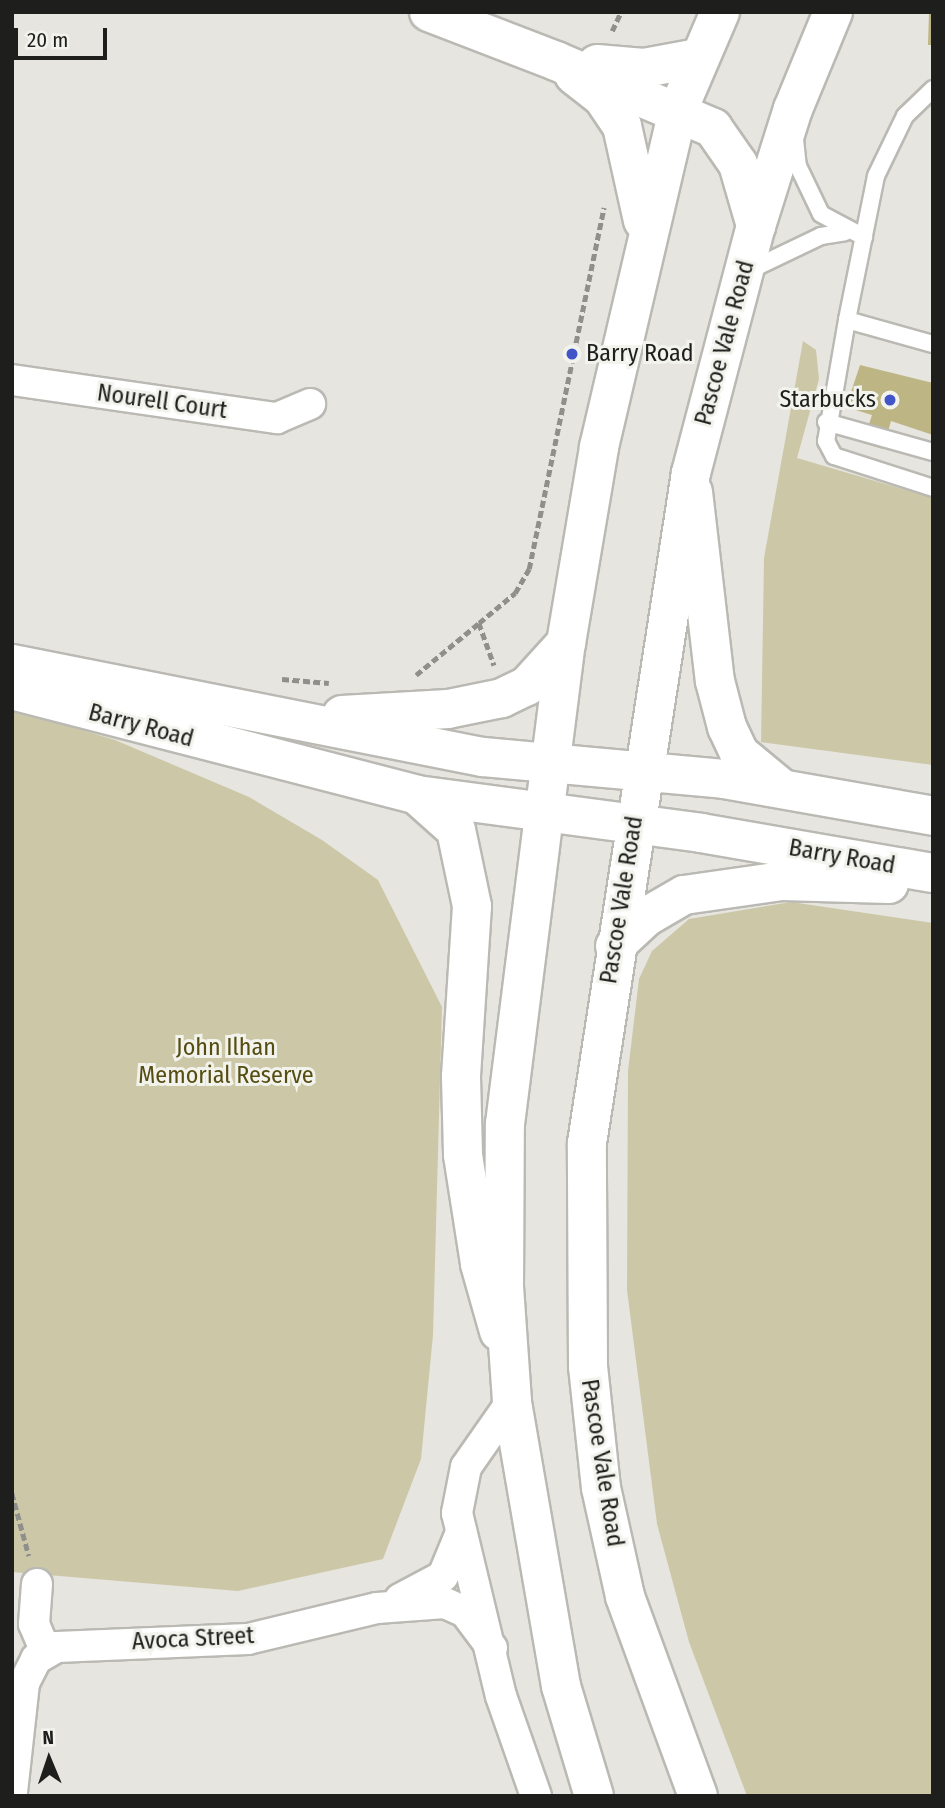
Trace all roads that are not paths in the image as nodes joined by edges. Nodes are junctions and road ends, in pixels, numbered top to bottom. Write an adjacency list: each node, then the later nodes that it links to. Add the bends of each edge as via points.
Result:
1 (429, 12): 5 (main road)
2 (720, 12): 4 (main road)
3 (833, 12): 7 (main road, Pascoe Vale Road)
4 (698, 58): 5 (main road, via 644,68); 8 (main road)
5 (556, 61): 8 (main road); 11 (main road, via 603,98 622,126)
6 (933, 89): 12 (lane, via 905,116 876,176)
7 (793, 109): 9 (main road, Pascoe Vale Road); 10 (lane, via 798,166 810,196)
8 (678, 110): 9 (main road, via 727,144); 11 (main road)
9 (756, 226): 13 (main road, Pascoe Vale Road)
10 (845, 232): 12 (lane); 13 (lane, via 814,239)
11 (645, 233): 22 (main road)
12 (864, 237): 14 (lane)
13 (744, 273): 20 (main road, Pascoe Vale Road)
14 (847, 320): 15 (lane); 18 (lane)
15 (933, 344)
16 (12, 380): 17 (street, Nourell Court, via 277,418)
17 (310, 404)
18 (826, 422): 19 (lane); 21 (lane, via 834,456)
19 (933, 452)
20 (691, 473): 27 (main road, Pascoe Vale Road); 28 (main road, via 715,681 727,727 739,753)
21 (933, 488)
22 (566, 643): 25 (main road, via 527,686 502,698 402,714); 26 (main road)
23 (12, 664): 25 (main road, Barry Road)
24 (12, 690): 29 (main road, Barry Road)
25 (260, 716): 26 (main road, Barry Road)
26 (550, 766): 27 (main road, Barry Road); 30 (main road)
27 (643, 775): 28 (main road, Barry Road); 32 (main road, Pascoe Vale Road)
28 (780, 787): 31 (main road, Barry Road)
29 (417, 795): 30 (main road, Barry Road); 36 (main road, via 456,830 472,906 461,1076 463,1156 480,1264)
30 (545, 812): 32 (main road, Barry Road); 36 (main road, via 505,1124)
31 (933, 816)
32 (635, 823): 33 (main road, Barry Road); 35 (main road, Pascoe Vale Road)
33 (933, 873)
34 (933, 884): 35 (main road, via 782,881 723,887 663,905)
35 (615, 946): 45 (main road, Pascoe Vale Road, via 587,1143 588,1367 601,1488 625,1596)
36 (511, 1384): 37 (street, via 466,1468); 44 (main road, via 561,1686)
37 (460, 1535): 39 (street, Avoca Street, via 443,1576); 40 (street)
38 (37, 1584): 41 (street, via 34,1624)
39 (377, 1608): 40 (street, Avoca Street, via 454,1606); 41 (street, Avoca Street, via 248,1639 77,1644)
40 (492, 1648): 43 (street)
41 (46, 1652): 42 (street, via 24,1683)
42 (12, 1792)
43 (536, 1796)
44 (594, 1796)
45 (698, 1796)

